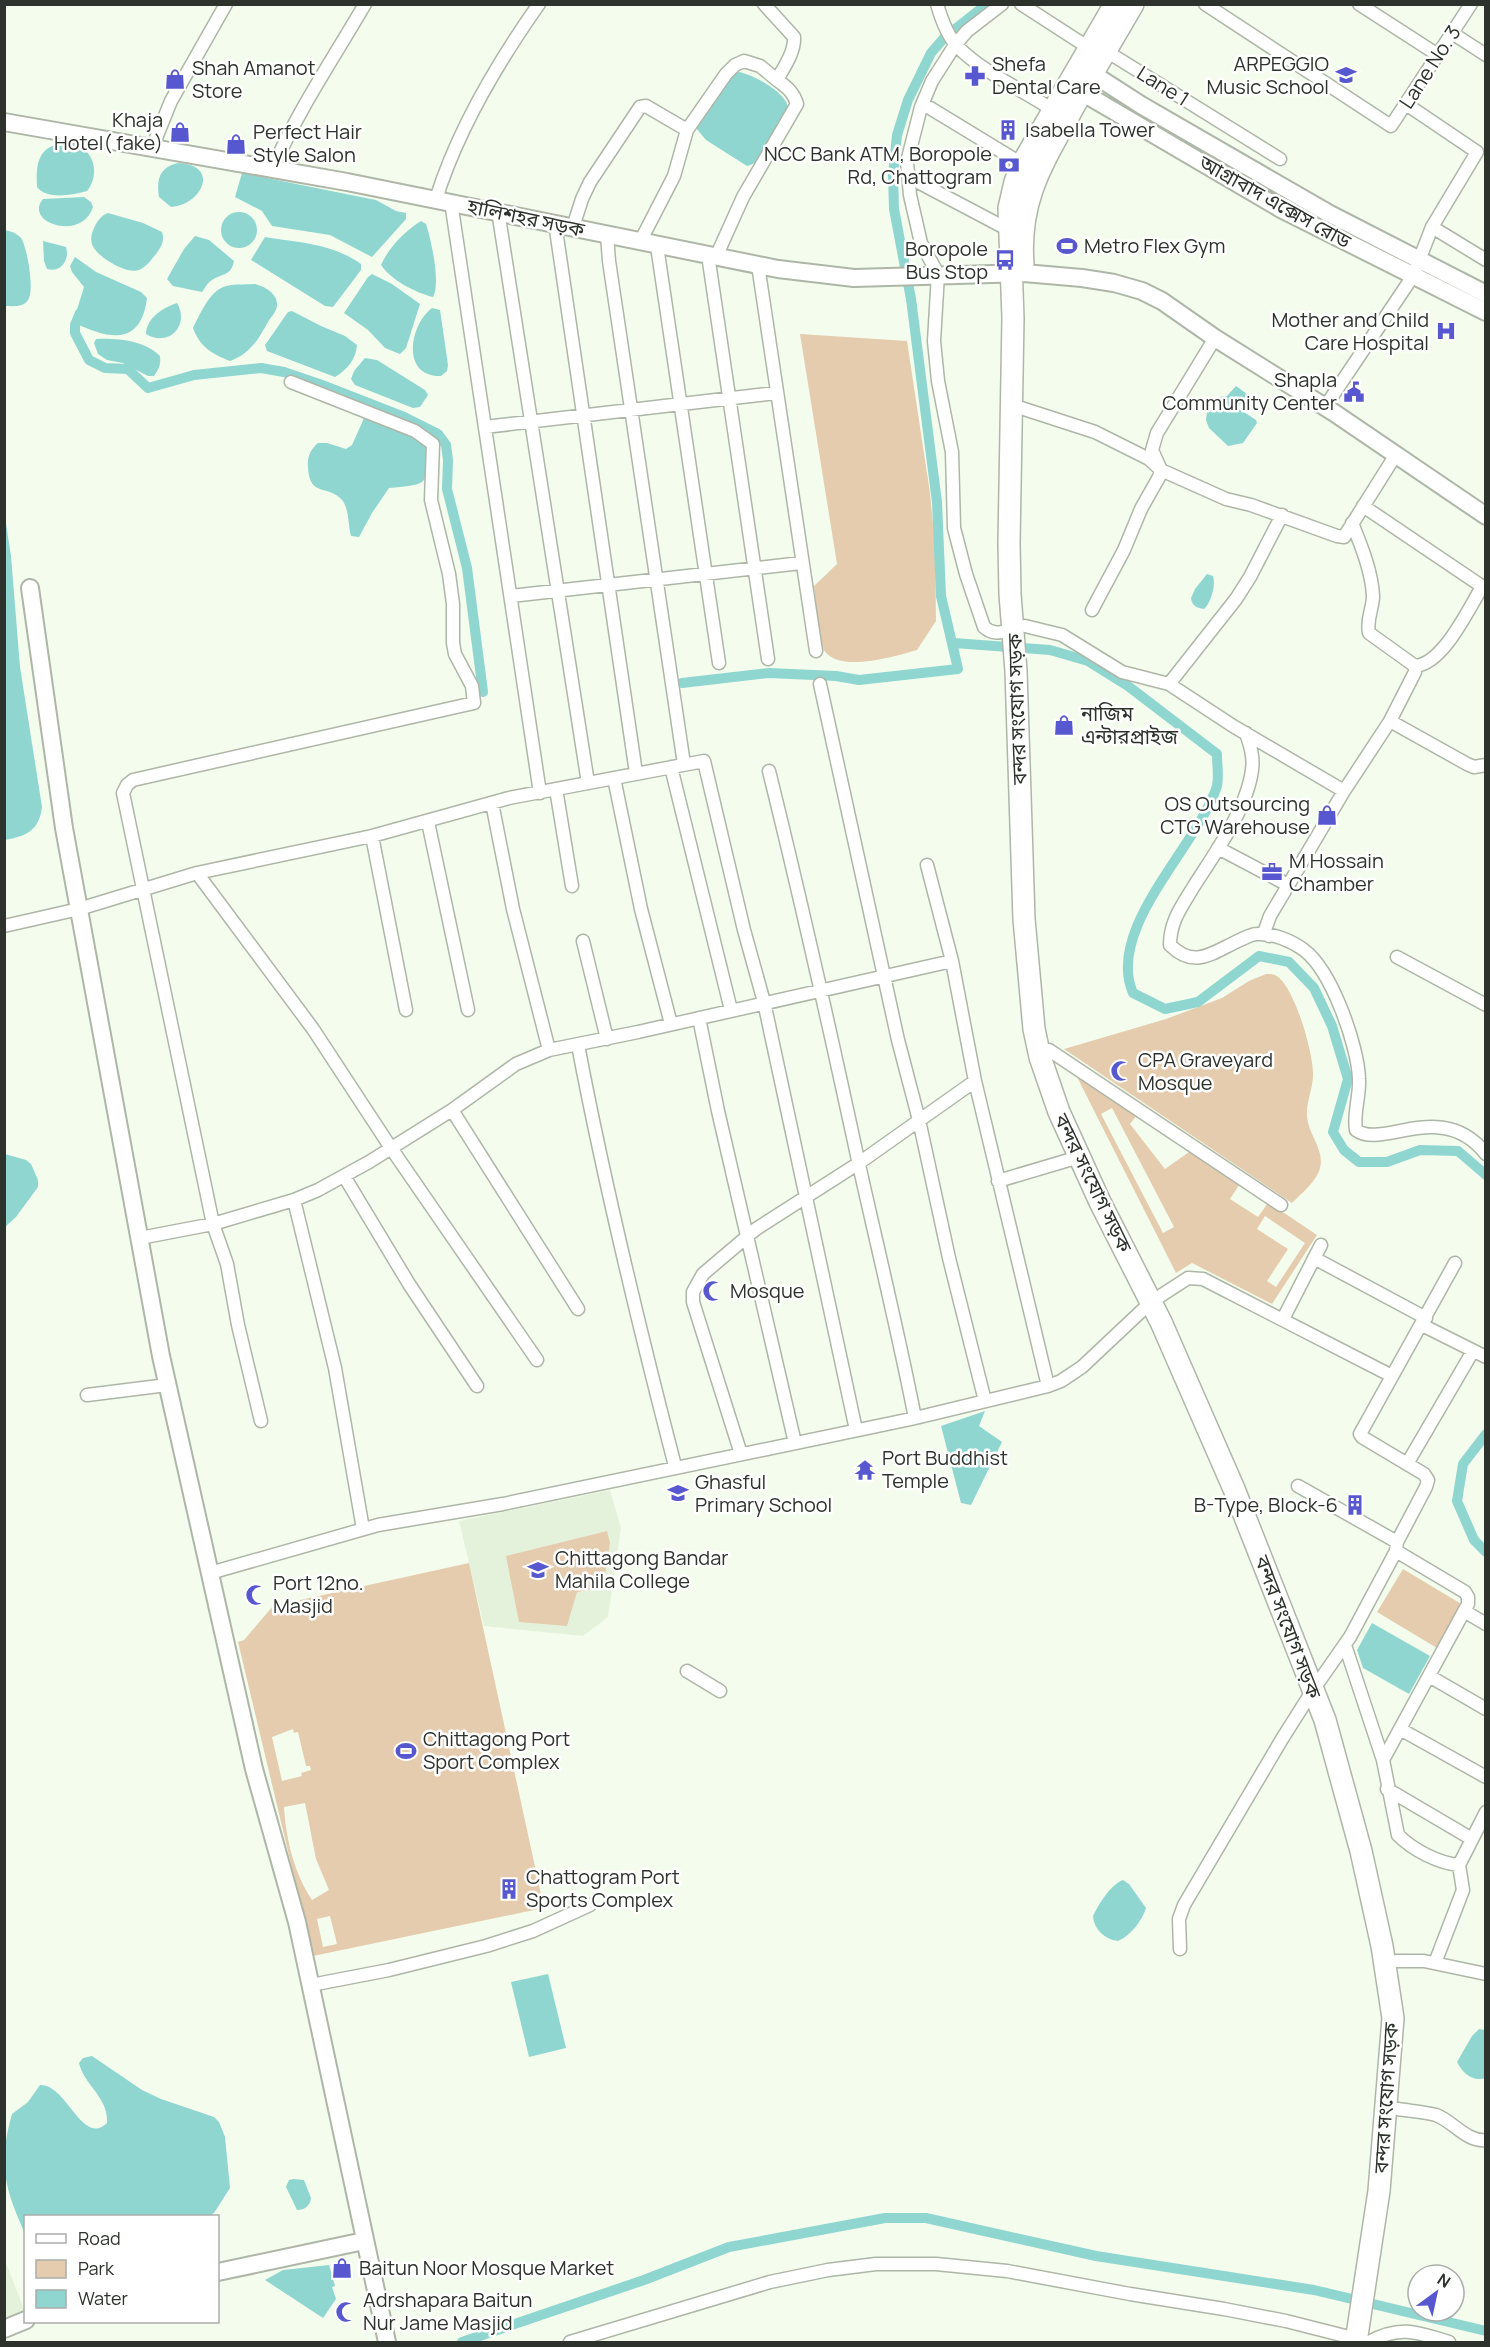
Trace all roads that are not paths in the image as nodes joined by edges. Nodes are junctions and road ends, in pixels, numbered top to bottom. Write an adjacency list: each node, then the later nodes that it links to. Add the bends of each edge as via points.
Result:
1 (226, 4): 25 (street, via 171,101)
2 (365, 4): 29 (street)
3 (539, 4): 31 (street, via 462,134 447,166)
4 (764, 4): 18 (street, via 794,37 791,54)
5 (1002, 4): 14 (street)
6 (1021, 4): 17 (street, Lane 1)
7 (1115, 4): 17 (highway, বন্দর সংযোগ সড়ক)
8 (1133, 4): 17 (highway, বন্দর সংযোগ সড়ক)
9 (1204, 4): 20 (street, Lane No. 3, via 1388,126 1393,125)
10 (1359, 4): 15 (street)
11 (1471, 4): 13 (street, Lane No. 3)
12 (938, 9): 14 (street)
13 (1452, 33): 15 (street, Lane No. 3); 16 (street)
14 (955, 45): 22 (street); 45 (street, via 921,106 907,162 909,195 921,243)
15 (1438, 55): 20 (street, Lane No. 3)
16 (1485, 55)
17 (1092, 60): 19 (highway, বন্দর সংযোগ সড়ক); 27 (street, Lane 1); 41 (street, via 1141,105 1328,213)
18 (777, 80): 24 (street, via 744,60 735,65); 40 (street, via 787,87 797,105)
19 (1075, 88): 22 (highway, বন্দর সংযোগ সড়ক); 44 (highway, বন্দর সংযোগ সড়ক, via 1032,187); 46 (street, আগ্রাবাদ এক্সেস রোড, via 1281,209)
20 (1406, 104): 26 (street)
21 (930, 108): 28 (street)
22 (1053, 110): 28 (highway, বন্দর সংযোগ সড়ক)
23 (4, 122): 25 (street, হালিশহর সড়ক)
24 (687, 130): 34 (street, via 640,106 590,182); 38 (street, via 674,176)
25 (152, 148): 29 (street, হালিশহর সড়ক)
26 (1481, 155): 35 (street)
27 (1280, 159)
28 (1022, 164): 36 (highway, বন্দর সংযোগ সড়ক, via 1009,208)
29 (272, 170): 31 (street, হালিশহর সড়ক)
30 (918, 182): 36 (street)
31 (443, 201): 32 (street, হালিশহর সড়ক); 59 (street)
32 (498, 211): 33 (street, হালিশহর সড়ক); 58 (street)
33 (555, 223): 34 (street, হালিশহর সড়ক); 57 (street)
34 (573, 227): 37 (street, হালিশহর সড়ক)
35 (1432, 227): 41 (street); 42 (street)
36 (1009, 230): 44 (highway, বন্দর সংযোগ সড়ক)
37 (607, 235): 38 (street, হালিশহর সড়ক); 56 (street)
38 (640, 242): 39 (street, হালিশহর সড়ক)
39 (657, 246): 40 (street, হালিশহর সড়ক); 53 (street)
40 (712, 256): 43 (street, হালিশহর সড়ক); 52 (street)
41 (1420, 259): 46 (street); 47 (street)
42 (1485, 260)
43 (758, 265): 45 (street, হালিশহর সড়ক, via 854,278); 51 (street)
44 (1018, 273): 45 (street, হালিশহর সড়ক); 49 (street, হালিশহর সড়ক, via 1114,283 1142,291 1184,314); 55 (highway, বন্দর সংযোগ সড়ক); 76 (highway, বন্দর সংযোগ সড়ক, via 1009,543 1010,594)
45 (938, 274): 76 (street, via 936,362 952,452 954,528 984,627 998,634)
46 (1413, 276): 48 (street, আগ্রাবাদ এক্সেস রোড); 54 (street)
47 (1485, 294)
48 (1485, 312)
49 (1215, 338): 54 (street, হালিশহর সড়ক); 61 (street, via 1157,433 1152,450)
50 (291, 382): 104 (street, via 415,431 433,444 431,500 449,574 453,643 474,703 134,780 123,793)
51 (776, 393): 52 (street); 66 (street)
52 (728, 398): 53 (street); 67 (street)
53 (681, 404): 56 (street); 68 (street)
54 (1325, 407): 60 (street, হালিশহর সড়ক)
55 (1021, 408): 61 (street, via 1095,432 1149,459); 76 (highway, বন্দর সংযোগ সড়ক)
56 (631, 410): 57 (street); 69 (street)
57 (583, 416): 58 (street); 70 (street)
58 (531, 423): 59 (street); 73 (street)
59 (485, 427): 74 (street)
60 (1395, 456): 62 (street); 64 (street, হালিশহর সড়ক)
61 (1161, 470): 63 (street, via 1226,499); 75 (street)
62 (1363, 506): 65 (street); 72 (street)
63 (1281, 515): 65 (street, via 1344,537); 83 (street, via 1236,599)
64 (1485, 516)
65 (1352, 523): 80 (street, via 1372,586 1369,633)
66 (801, 563): 67 (street); 77 (street)
67 (753, 568): 68 (street); 78 (street)
68 (706, 574): 69 (street); 79 (street)
69 (656, 579): 70 (street); 86 (street)
70 (608, 585): 73 (street); 90 (street)
71 (30, 588): 105 (street)
72 (1484, 588): 80 (street, via 1441,653)
73 (557, 590): 74 (street); 92 (street)
74 (512, 596): 95 (street)
75 (1092, 610)
76 (1020, 630): 81 (highway, বন্দর সংযোগ সড়ক); 83 (street, via 1062,635 1122,672)
77 (816, 651)
78 (768, 659)
79 (719, 663)
80 (1415, 666): 84 (street)
81 (1022, 671): 123 (highway, বন্দর সংযোগ সড়ক, via 1043,1027); 129 (highway, বন্দর সংযোগ সড়ক, via 1024,919 1034,1029 1048,1086)
82 (820, 684): 111 (street)
83 (1169, 684): 85 (street)
84 (1390, 721): 87 (street, via 1467,764); 94 (street)
85 (1246, 733): 94 (street); 99 (street, via 1253,768 1248,789)
86 (684, 764): 88 (street); 113 (street, via 704,761)
87 (1485, 765)
88 (671, 767): 90 (street); 117 (street)
89 (769, 771): 112 (street)
90 (636, 773): 91 (street)
91 (614, 777): 92 (street); 119 (street)
92 (588, 783): 93 (street)
93 (556, 789): 95 (street); 103 (street)
94 (1344, 791): 102 (street)
95 (540, 793): 96 (street)
96 (492, 804): 97 (street); 122 (street, via 513,909)
97 (428, 822): 98 (street); 116 (street)
98 (372, 836): 101 (street); 115 (street)
99 (1218, 848): 102 (street); 107 (street, via 1176,915 1170,945 1180,955 1196,959 1256,933)
100 (927, 865): 110 (street)
101 (197, 873): 104 (street); 127 (street, via 314,1029)
102 (1288, 885): 107 (street, via 1266,923)
103 (572, 886)
104 (142, 892): 105 (street); 136 (street)
105 (79, 909): 106 (street); 138 (street)
106 (4, 926)
107 (1269, 936): 128 (street, via 1288,940 1307,952 1340,1005 1349,1027 1359,1076 1356,1130 1372,1135 1438,1126 1453,1130)
108 (584, 941): 120 (street)
109 (1397, 957): 114 (street)
110 (952, 961): 111 (street); 124 (street)
111 (885, 976): 112 (street); 126 (street)
112 (822, 990): 113 (street); 130 (street)
113 (764, 1002): 117 (street); 133 (street)
114 (1485, 1005)
115 (406, 1010)
116 (468, 1010)
117 (731, 1010): 118 (street)
118 (699, 1018): 119 (street); 137 (street)
119 (670, 1024): 120 (street)
120 (607, 1039): 121 (street)
121 (578, 1045): 122 (street); 161 (street, via 635,1313)
122 (549, 1050): 125 (street, via 516,1064)
123 (1049, 1050): 135 (street); 142 (highway, বন্দর সংযোগ সড়ক, via 1074,1119)
124 (975, 1081): 126 (street); 132 (street)
125 (452, 1110): 127 (street); 143 (street)
126 (919, 1120): 130 (street); 154 (street)
127 (391, 1148): 131 (street); 148 (street)
128 (1485, 1154)
129 (1079, 1157): 132 (street); 142 (highway, বন্দর সংযোগ সড়ক, via 1114,1232)
130 (859, 1163): 133 (street); 155 (street)
131 (344, 1176): 134 (street); 151 (street)
132 (998, 1180): 152 (street)
133 (805, 1197): 137 (street); 157 (street)
134 (294, 1200): 136 (street); 163 (street, via 333,1357)
135 (1281, 1205)
136 (213, 1224): 138 (street); 156 (street, via 227,1263)
137 (748, 1236): 158 (street); 159 (street, via 703,1274 693,1292)
138 (140, 1238): 150 (street)
139 (1321, 1245): 140 (street)
140 (1314, 1258): 144 (street); 145 (street)
141 (1455, 1263): 145 (street)
142 (1156, 1299): 144 (street, via 1188,1278 1203,1279); 152 (street, via 1082,1367); 171 (highway, বন্দর সংযোগ সড়ক)
143 (578, 1309)
144 (1283, 1319): 149 (street)
145 (1424, 1322): 146 (street); 149 (street)
146 (1473, 1351): 147 (street); 160 (street)
147 (1485, 1357)
148 (537, 1360)
149 (1392, 1376): 160 (street, via 1360,1434)
150 (167, 1384): 153 (street); 165 (street)
151 (477, 1386)
152 (1048, 1386): 154 (street)
153 (87, 1395)
154 (985, 1401): 155 (street)
155 (915, 1418): 157 (street)
156 (261, 1421)
157 (856, 1430): 158 (street)
158 (795, 1443): 159 (street)
159 (741, 1454): 161 (street)
160 (1407, 1464): 164 (street, via 1428,1480)
161 (675, 1467): 163 (street)
162 (1298, 1486): 164 (street)
163 (363, 1530): 165 (street)
164 (1397, 1547): 166 (street, via 1465,1592 1468,1598); 168 (street)
165 (210, 1573): 186 (street, via 254,1769)
166 (1464, 1611): 167 (street); 170 (street)
167 (1485, 1624)
168 (1345, 1645): 171 (street); 175 (street)
169 (687, 1671): 172 (street)
170 (1429, 1676): 173 (street); 174 (street)
171 (1316, 1684): 182 (street, via 1184,1905 1179,1919); 183 (highway, বন্দর সংযোগ সড়ক, via 1358,1804); 189 (highway, বন্দর সংযোগ সড়ক, via 1361,1851 1391,2001 1393,2032)
172 (720, 1691)
173 (1485, 1709)
174 (1400, 1729): 175 (street); 176 (street)
175 (1383, 1760): 177 (street)
176 (1485, 1777)
177 (1387, 1789): 179 (street); 180 (street, via 1398,1835 1431,1857)
178 (1485, 1812): 179 (street)
179 (1472, 1839): 180 (street)
180 (1459, 1865): 184 (street, via 1463,1890)
181 (590, 1905): 186 (street, via 533,1931 486,1946)
182 (1180, 1949)
183 (1396, 1961): 184 (street); 187 (highway, বন্দর সংযোগ সড়ক, via 1404,2023)
184 (1435, 1963): 185 (street)
185 (1485, 1974)
186 (311, 1985): 190 (street)
187 (1398, 2109): 188 (street, via 1436,2115 1470,2137); 189 (highway, বন্দর সংযোগ সড়ক)
188 (1485, 2140)
189 (1379, 2227): 195 (highway, বন্দর সংযোগ সড়ক)
190 (364, 2241): 191 (street); 194 (street)
191 (219, 2272)
192 (24, 2321): 193 (street)
193 (4, 2329)
194 (385, 2336)
195 (1363, 2342): 196 (street, via 1286,2321 1007,2271 936,2264 876,2264 770,2282); 197 (street, via 1395,2331)
196 (570, 2343)
197 (1449, 2343)

